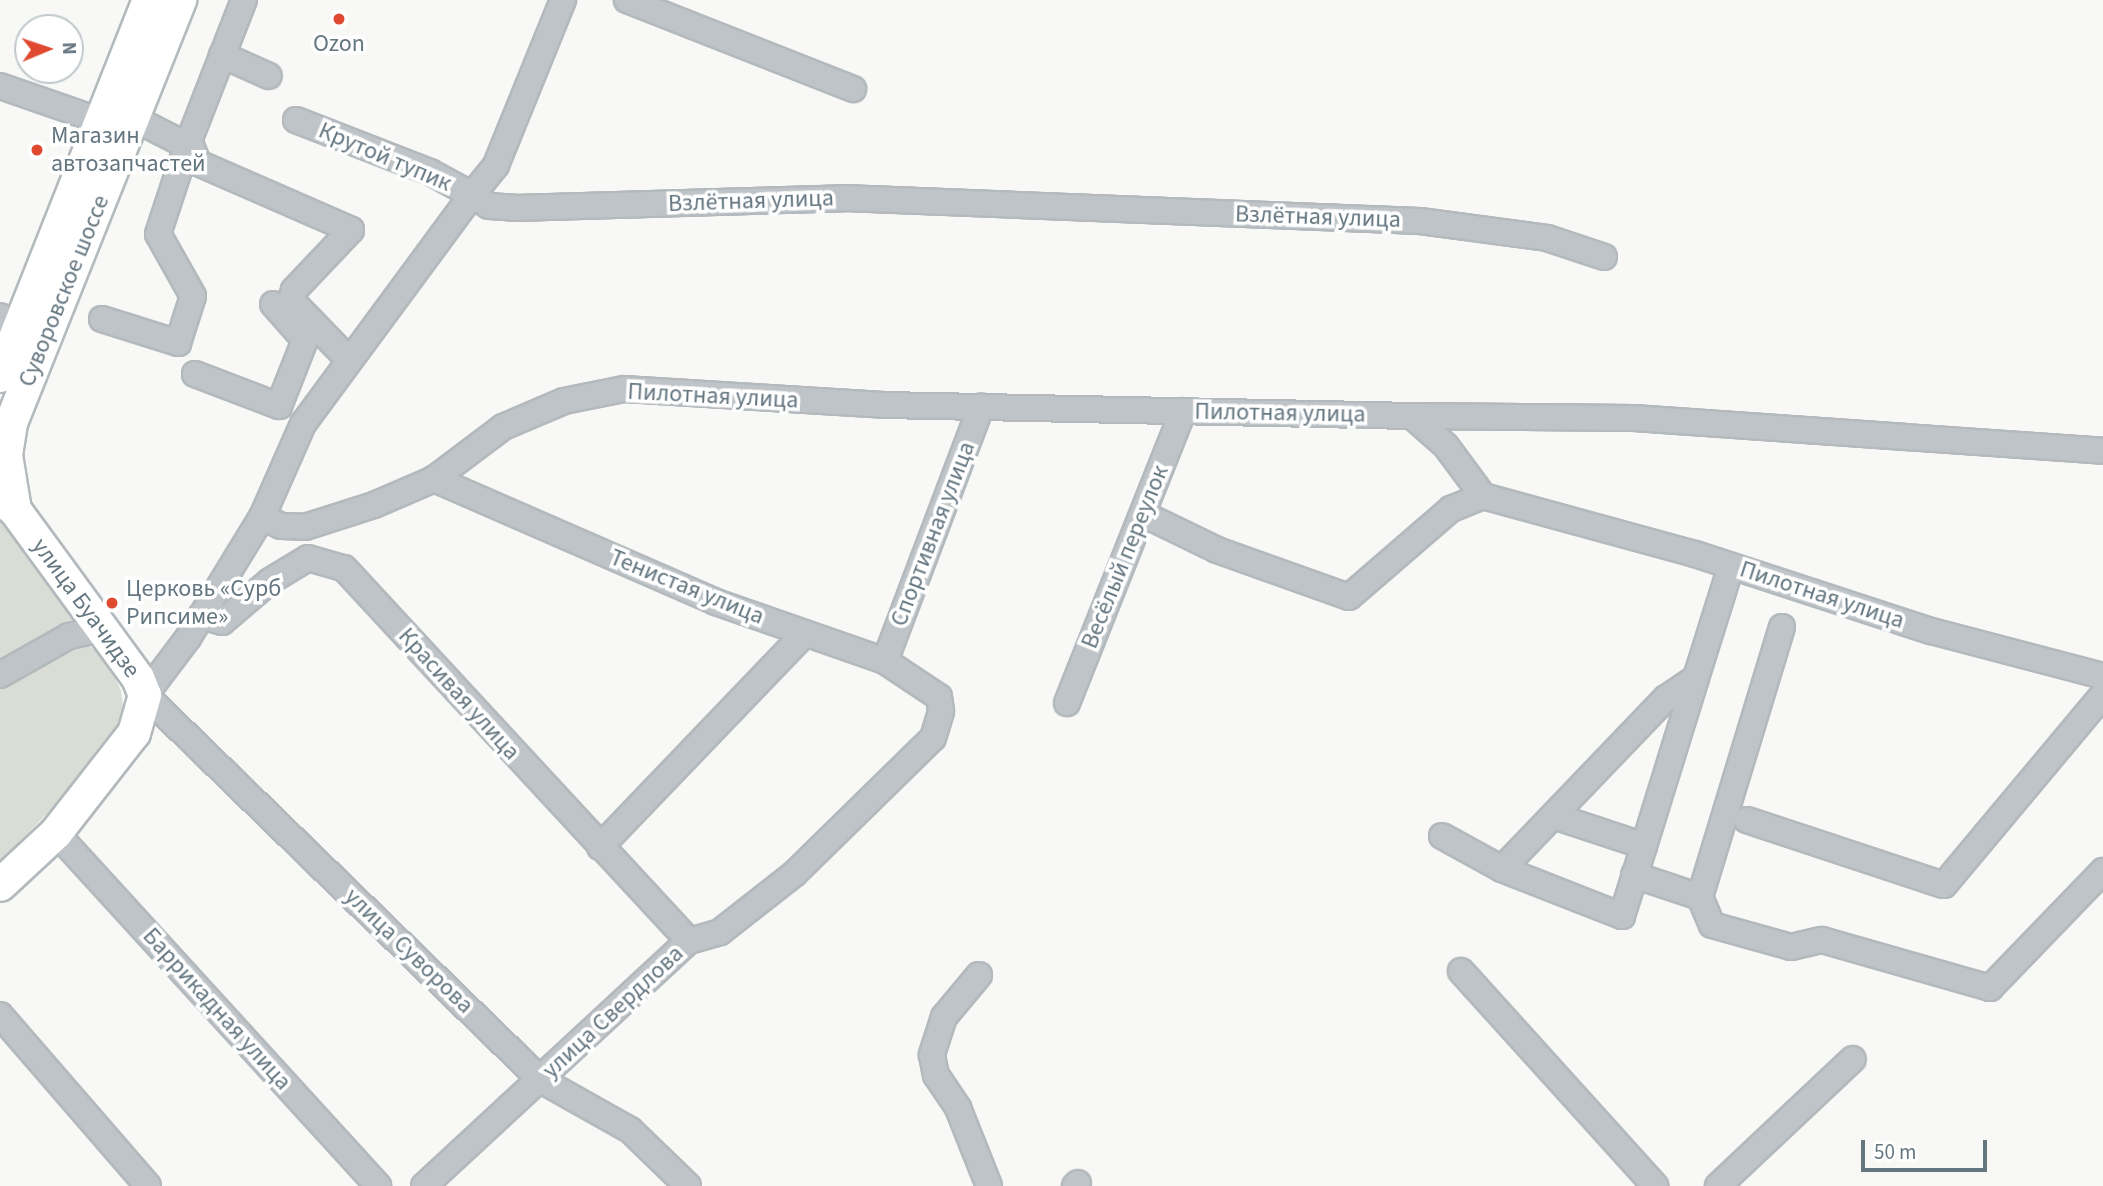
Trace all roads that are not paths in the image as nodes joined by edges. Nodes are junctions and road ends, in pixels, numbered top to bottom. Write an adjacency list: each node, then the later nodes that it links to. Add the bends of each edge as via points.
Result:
1 (149, 0): 12 (main road)
2 (180, 0): 10 (main road, Суворовское шоссе)
3 (244, 0): 6 (street)
4 (563, 0): 14 (street, via 496,165)
5 (626, 0): 9 (street)
6 (222, 55): 7 (street); 13 (street)
7 (269, 76)
8 (0, 86): 12 (street)
9 (853, 89)
10 (133, 118): 13 (street); 30 (main road, Суворовское шоссе, via 11,423)
11 (296, 120): 14 (street, Крутой тупик, via 430,172)
12 (101, 121): 18 (main road)
13 (187, 146): 17 (street, via 158,234 193,296 177,343); 19 (street, via 198,163 351,230 293,290 290,300)
14 (472, 195): 15 (street, Взлётная улица, via 489,206 514,208 844,198 1420,221 1548,238); 19 (street)
15 (1604, 257)
16 (272, 304): 22 (street, via 305,340)
17 (102, 319)
18 (10, 322): 21 (main road)
19 (349, 360): 26 (street)
20 (195, 374): 22 (street)
21 (0, 376)
22 (279, 406): 26 (street)
23 (981, 407): 24 (street, Пилотная улица); 28 (street, Пилотная улица, via 624,389 564,401 503,427); 38 (street, Спортивная улица)
24 (1183, 411): 25 (street, Пилотная улица); 31 (street, Весёлый переулок)
25 (1412, 416): 27 (street, Пилотная улица, via 1634,418); 29 (street, via 1446,446)
26 (306, 419): 32 (street)
27 (2103, 451)
28 (433, 479): 32 (street, Пилотная улица, via 374,505 305,527 281,526); 37 (street, Тенистая улица, via 716,602)
29 (1483, 496): 31 (street, via 1451,509 1349,597 1217,550); 33 (street, Пилотная улица)
30 (7, 505): 36 (main road, улица Буачидзе)
31 (1143, 514): 45 (street, Весёлый переулок)
32 (262, 517): 34 (street)
33 (1731, 566): 40 (street, Пилотная улица, via 1931,631); 41 (street)
34 (201, 616): 42 (street); 51 (street, Красивая улица, via 222,622 270,581 309,558 344,568)
35 (1782, 626): 56 (street)
36 (101, 629): 39 (street, via 69,636); 42 (main road, улица Буачидзе, via 138,678)
37 (805, 633): 38 (street, Тенистая улица); 51 (street)
38 (886, 661): 44 (street, Тенистая улица)
39 (0, 675)
40 (2103, 676)
41 (1696, 678): 46 (street, via 1666,698); 50 (street)
42 (145, 695): 48 (main road, улица Буачидзе, via 134,733); 62 (street, улица Суворова)
43 (2103, 695): 47 (street, via 1944,885)
44 (939, 697): 57 (street, улица Свердлова, via 941,712 933,738 794,874 720,932)
45 (1067, 703)
46 (1554, 816): 50 (street); 52 (street)
47 (1747, 820)
48 (56, 833): 55 (main road, улица Буачидзе); 64 (street, Баррикадная улица)
49 (1442, 836): 52 (street)
50 (1643, 846): 54 (street)
51 (600, 847): 57 (street, Красивая улица)
52 (1502, 869): 54 (street, via 1622,916)
53 (2103, 871): 56 (street, via 1990,988 1822,940 1791,947 1712,925)
54 (1634, 875): 56 (street)
55 (0, 885)
56 (1700, 897)
57 (689, 941): 62 (street, улица Свердлова)
58 (1461, 971): 68 (street)
59 (979, 975): 67 (street, via 944,1017 932,1055 936,1075 958,1108)
60 (0, 1015): 63 (street)
61 (1853, 1059): 69 (street)
62 (541, 1080): 65 (street, улица Свердлова); 66 (street, улица Суворова, via 630,1130)
63 (148, 1186)
64 (378, 1186)
65 (424, 1186)
66 (688, 1186)
67 (989, 1186)
68 (1655, 1186)
69 (1718, 1186)

